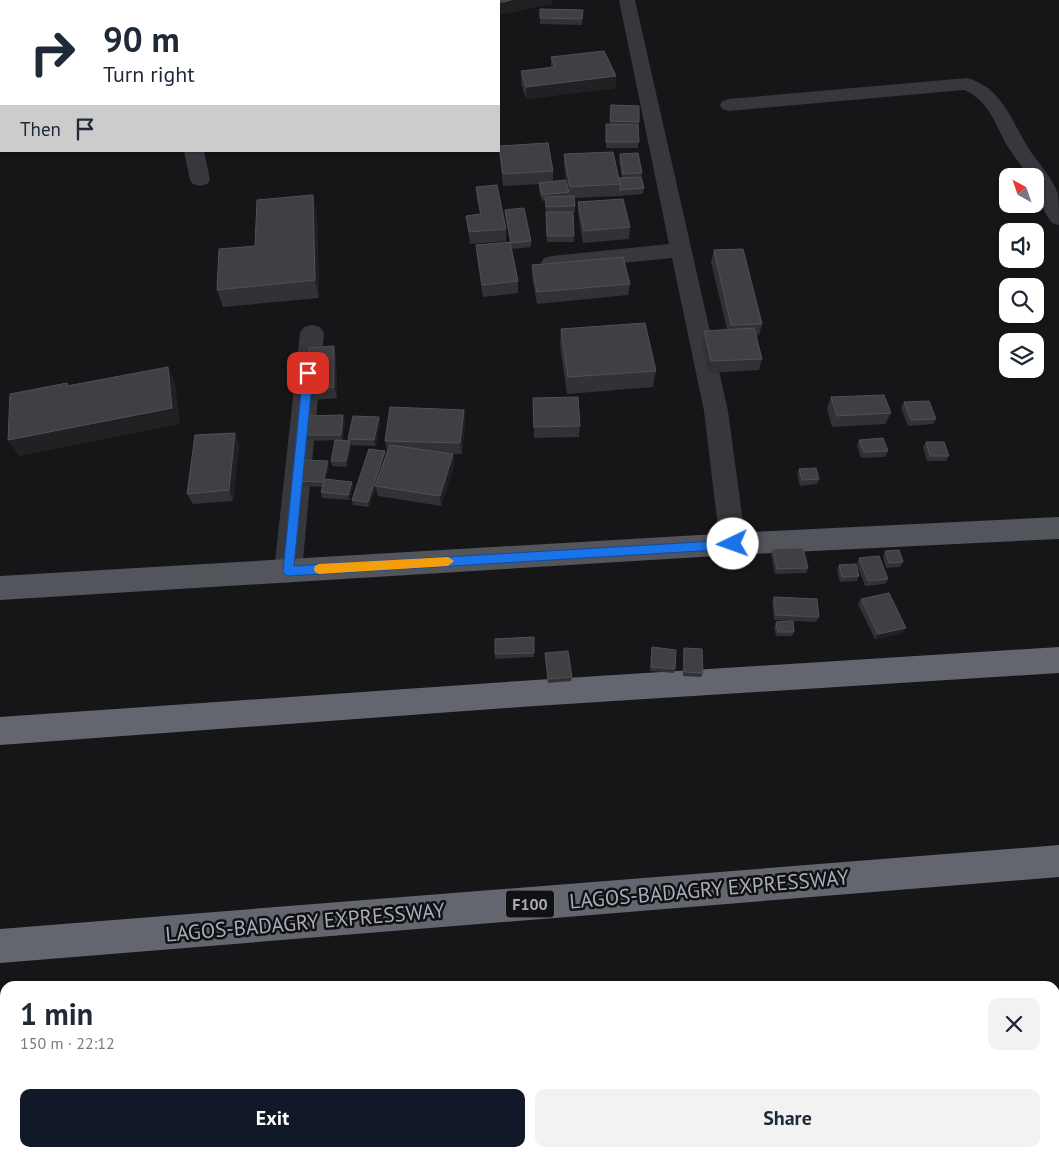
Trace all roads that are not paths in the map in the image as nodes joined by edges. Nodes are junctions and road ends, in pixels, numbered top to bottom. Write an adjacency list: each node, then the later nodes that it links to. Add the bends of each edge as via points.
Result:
1 (627, 0): 6 (street)
2 (729, 105): 5 (street, via 959,84 974,87 987,96 1003,116)
3 (194, 152): 4 (street)
4 (200, 180)
5 (1059, 218)
6 (681, 250): 7 (street); 10 (street, via 716,411)
7 (552, 263)
8 (312, 333): 11 (street)
9 (1059, 528): 10 (main road)
10 (733, 544): 11 (main road)
11 (288, 571): 12 (main road)
12 (0, 588)
13 (1059, 660): 14 (highway, via 526,693)
14 (0, 731)
15 (1059, 861): 16 (highway, LAGOS-BADAGRY EXPRESSWAY / F100)
16 (0, 946)

